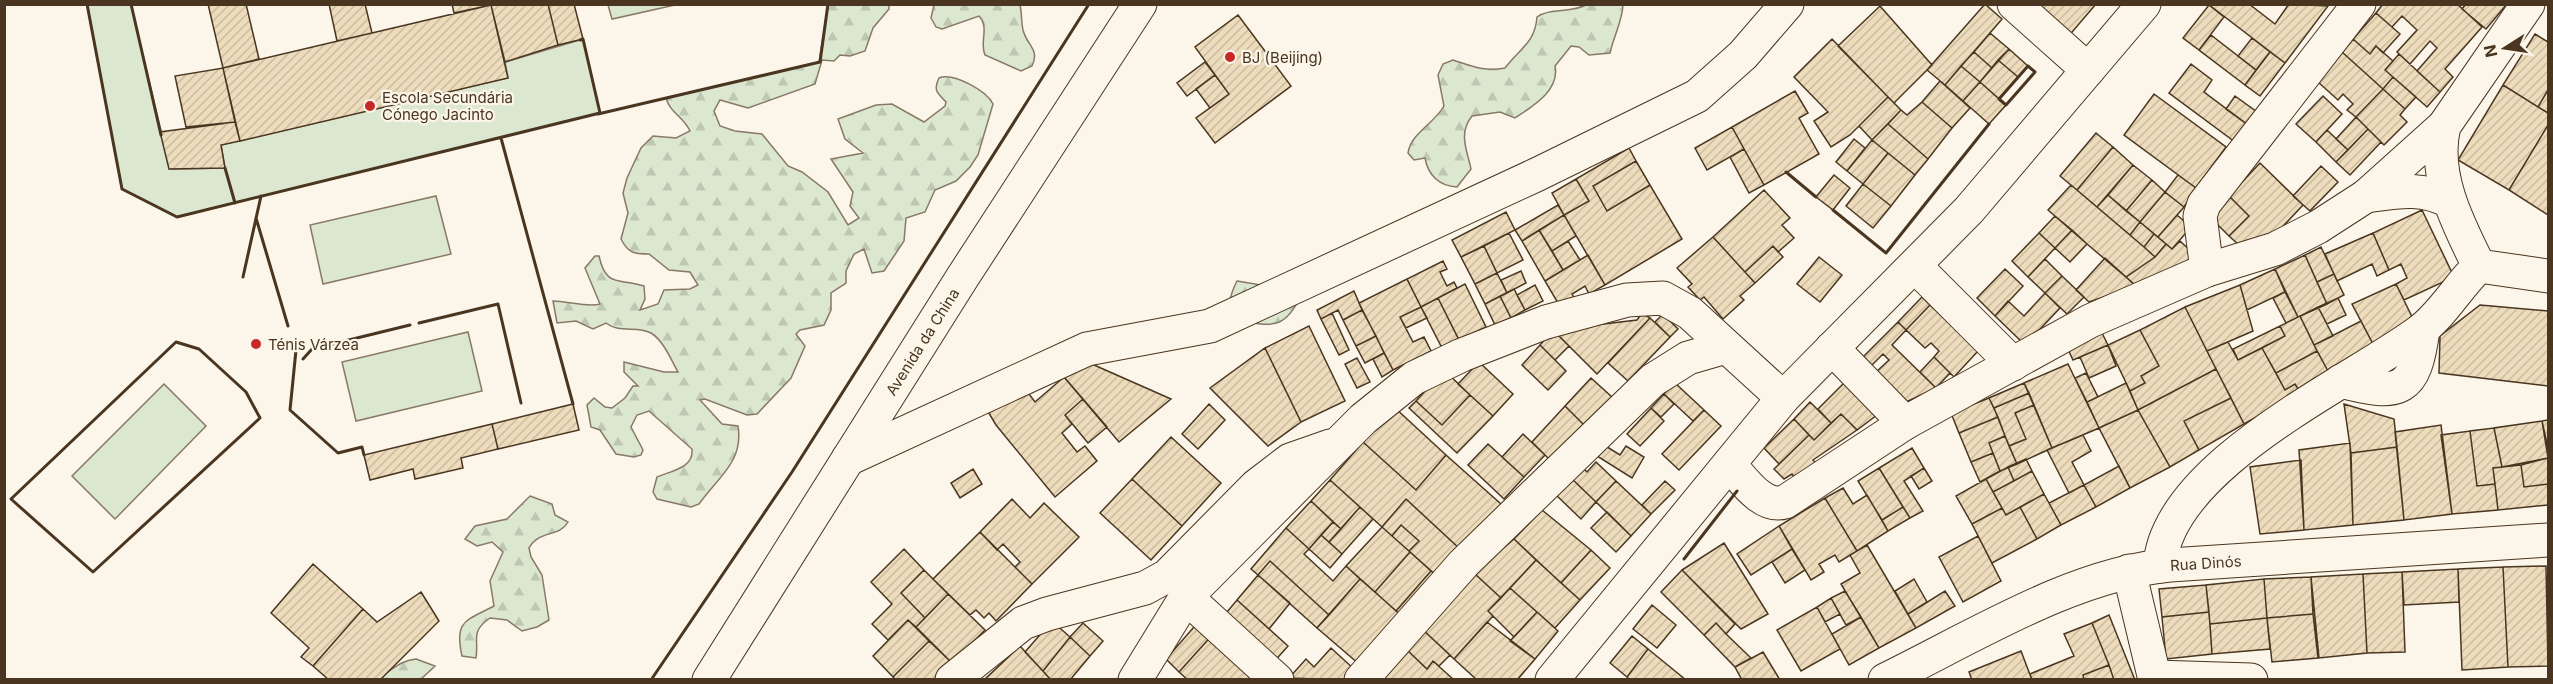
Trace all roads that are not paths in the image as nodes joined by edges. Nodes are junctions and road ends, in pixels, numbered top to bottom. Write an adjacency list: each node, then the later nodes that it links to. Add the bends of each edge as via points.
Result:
1 (1140, 4): 21 (street, Avenida da China)
2 (1788, 4): 21 (street, via 1743,55 1697,96 1210,326 1087,349)
3 (2014, 4): 7 (street)
4 (2144, 4): 7 (street)
5 (2359, 4): 13 (street, via 2204,204 2200,216)
6 (2534, 10): 8 (street)
7 (2088, 70): 11 (street, via 1970,210)
8 (2444, 126): 9 (street); 10 (street, via 2440,156)
9 (2366, 196): 10 (street, via 2420,190); 13 (street, via 2298,239 2252,259)
10 (2450, 202): 12 (street)
11 (1915, 266): 16 (street); 17 (street)
12 (2479, 266): 14 (street); 24 (street, via 2423,328 2245,445 2195,493 2166,535 2161,550)
13 (2207, 270): 17 (street, via 2090,321)
14 (2548, 276)
15 (1726, 347): 18 (street); 20 (street, via 1677,303 1663,298 1627,300 1505,337 1414,378); 32 (street, via 1688,358 1653,380 1464,563)
16 (1832, 348): 18 (street); 19 (street)
17 (2013, 364): 19 (street)
18 (1783, 398): 22 (street)
19 (1905, 423): 22 (street, via 1778,504 1763,499)
20 (1338, 444): 25 (street); 29 (street, via 1290,460 1237,503 1167,576 1145,588 1023,623)
21 (848, 459): 28 (street, Avenida da China)
22 (1729, 464): 26 (street)
23 (2548, 540): 24 (street, Rua Dinós)
24 (2144, 568): 27 (street); 33 (street, Rua Dinós, via 2097,579 2058,595)
25 (1186, 597): 30 (street); 31 (street)
26 (1563, 675)
27 (2155, 678): 34 (street)
28 (709, 680)
29 (952, 680)
30 (1135, 680)
31 (1277, 680)
32 (1361, 680)
33 (1885, 680)
34 (2251, 680)

